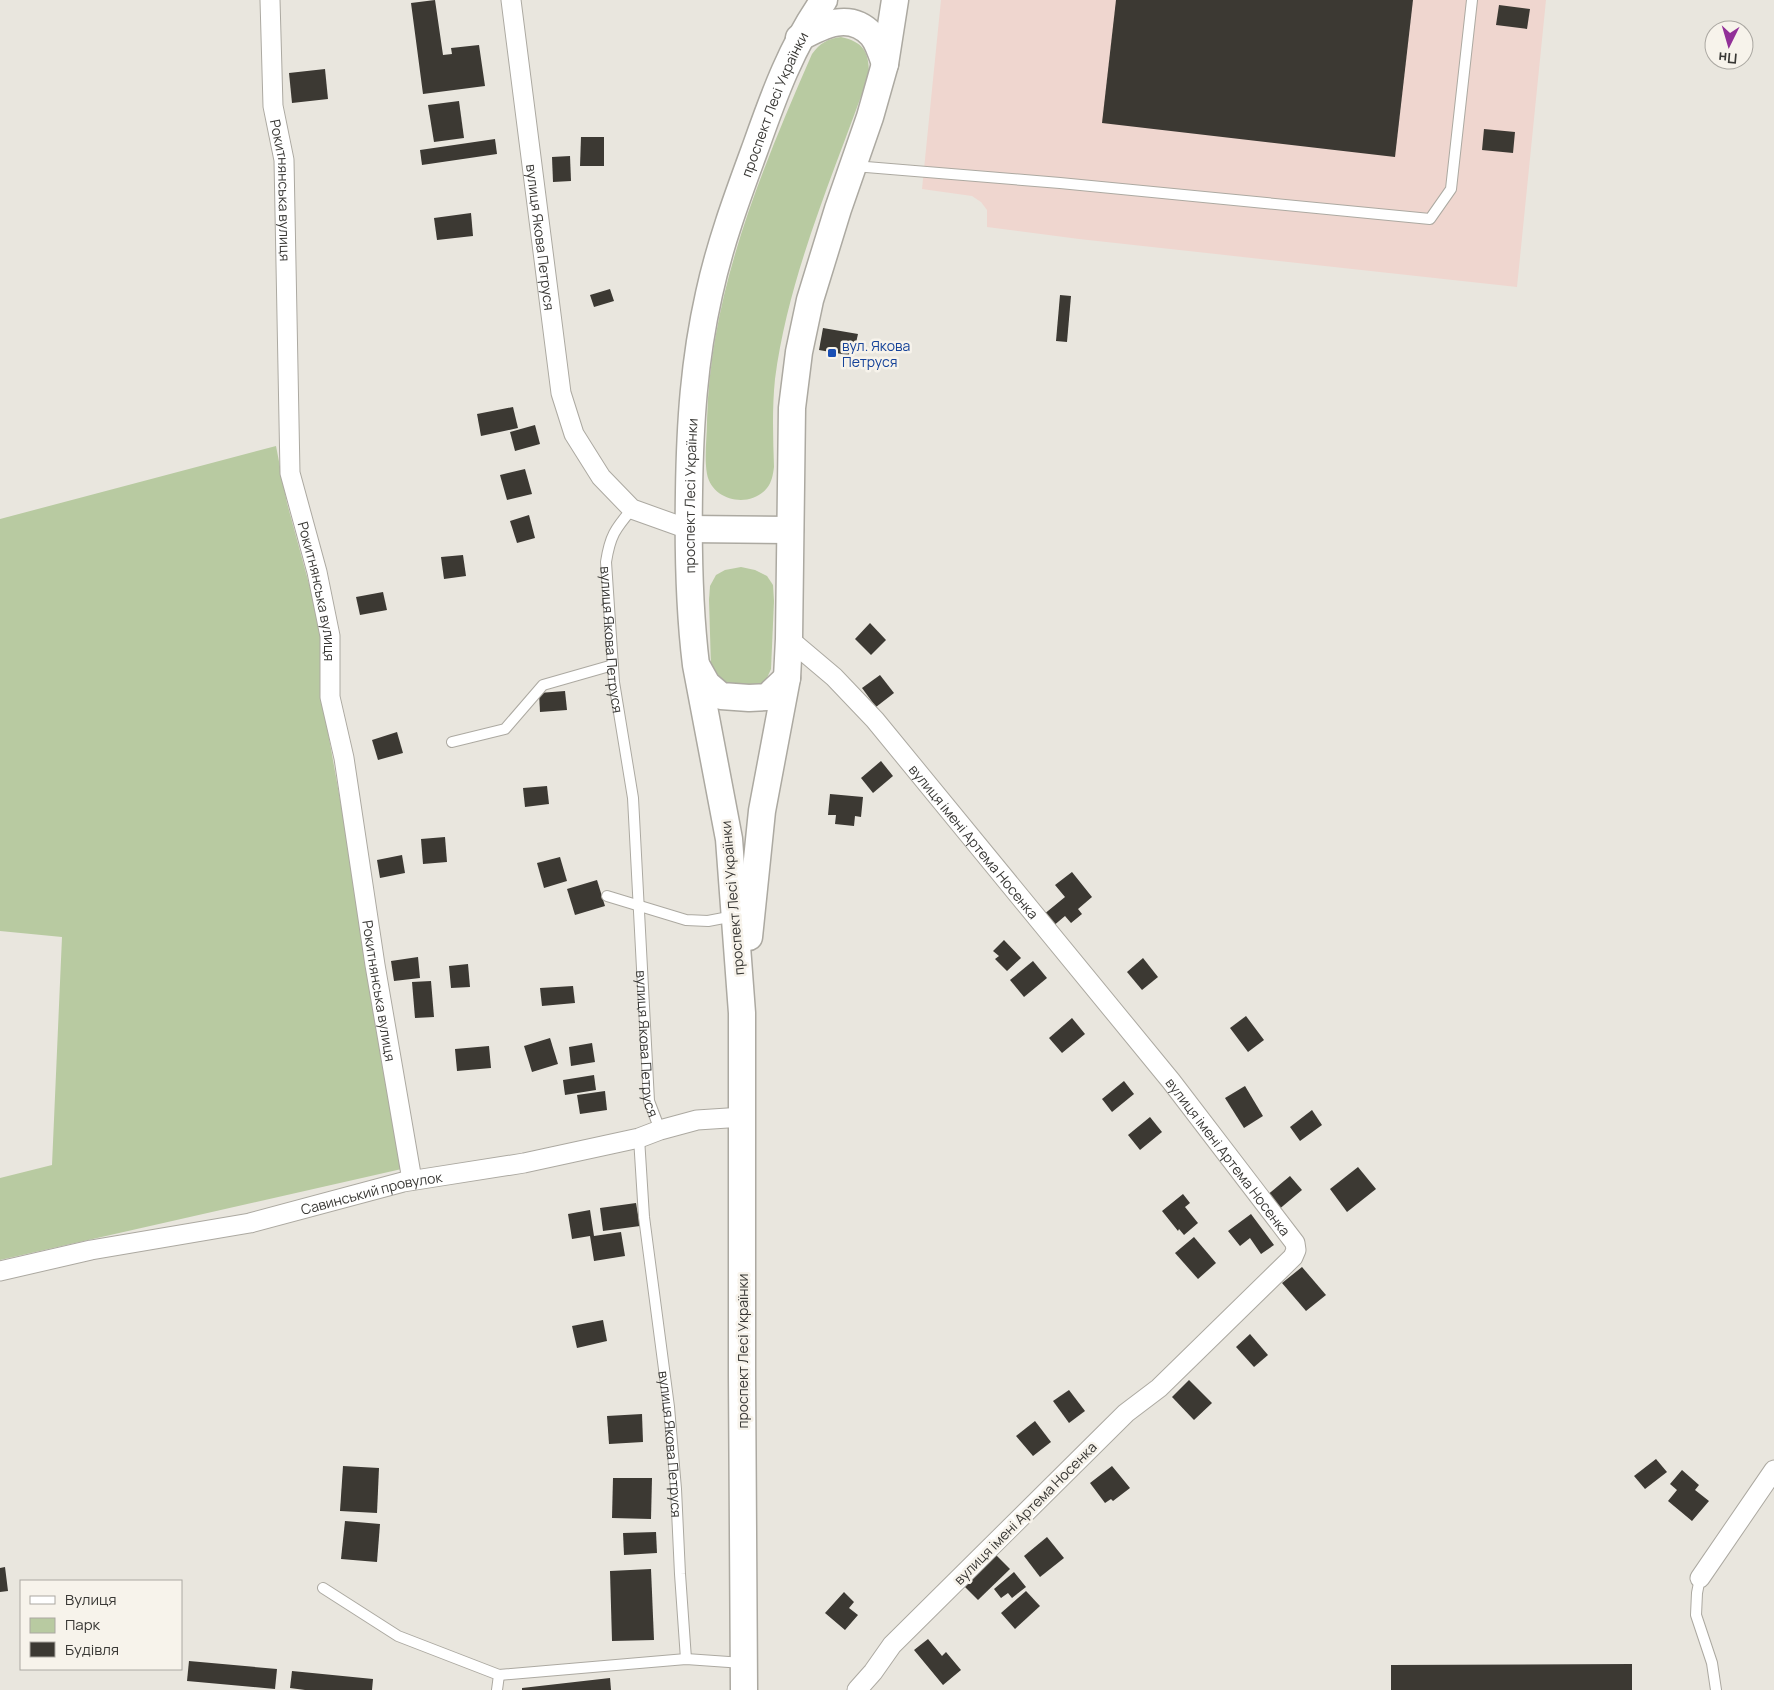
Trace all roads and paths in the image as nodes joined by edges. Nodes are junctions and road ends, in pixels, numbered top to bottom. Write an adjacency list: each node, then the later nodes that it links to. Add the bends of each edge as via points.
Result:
1 (270, 0): 24 (street, Рокитнянська вулиця, via 273,106 284,160 290,473 317,572 330,636 330,697 344,758)
2 (511, 0): 9 (street, вулиця Якова Петруся, via 561,393 574,434 601,477)
3 (824, 0): 6 (street, проспект Лесі Українки)
4 (895, 0): 7 (street, проспект Лесі Українки)
5 (1472, 0): 8 (lane, via 1451,189 1430,219 1060,182)
6 (799, 38): 7 (street, via 841,21 861,26 873,36); 10 (street, проспект Лесі Українки, via 730,216 709,294 693,387)
7 (886, 64): 8 (street, проспект Лесі Українки)
8 (853, 166): 11 (street, проспект Лесі Українки, via 810,300 799,352 792,408)
9 (632, 508): 10 (street); 13 (lane, вулиця Якова Петруся, via 608,543 606,562)
10 (688, 529): 11 (street); 14 (street, проспект Лесі Українки)
11 (790, 530): 12 (street, проспект Лесі Українки)
12 (789, 639): 15 (street, проспект Лесі Українки); 34 (street, вулиця імені Артема Носенка, via 834,677 875,720 1171,1082 1295,1243 1296,1250 1293,1257 1158,1388 1126,1413 892,1645)
13 (613, 665): 16 (lane, via 543,685 506,729); 18 (lane, вулиця Якова Петруся, via 633,798)
14 (696, 665): 15 (street, via 707,684 721,696 767,697); 19 (street, проспект Лесі Українки, via 725,815)
15 (787, 678): 20 (street, проспект Лесі Українки, via 760,826)
16 (452, 742)
17 (607, 896): 18 (lane)
18 (638, 906): 19 (lane, via 686,920 708,921); 22 (lane, вулиця Якова Петруся, via 649,1101)
19 (734, 916): 20 (street, проспект Лесі Українки)
20 (742, 1013): 21 (street, проспект Лесі Українки)
21 (743, 1116): 22 (street, Савинський провулок, via 697,1120); 30 (street, проспект Лесі Українки)
22 (660, 1130): 23 (street, Савинський провулок)
23 (639, 1138): 24 (street, Савинський провулок, via 524,1163); 29 (lane, вулиця Якова Петруся, via 644,1217 672,1444)
24 (412, 1180): 25 (street, Савинський провулок, via 250,1223 92,1250)
25 (0, 1271)
26 (1774, 1470): 27 (street)
27 (1700, 1578): 35 (lane, via 1696,1615 1712,1664)
28 (323, 1588): 31 (lane, via 398,1636)
29 (686, 1659): 30 (lane); 31 (lane)
30 (744, 1663): 33 (street, проспект Лесі Українки)
31 (498, 1675): 32 (lane)
32 (497, 1690)
33 (744, 1690)
34 (857, 1690)
35 (1716, 1690)

